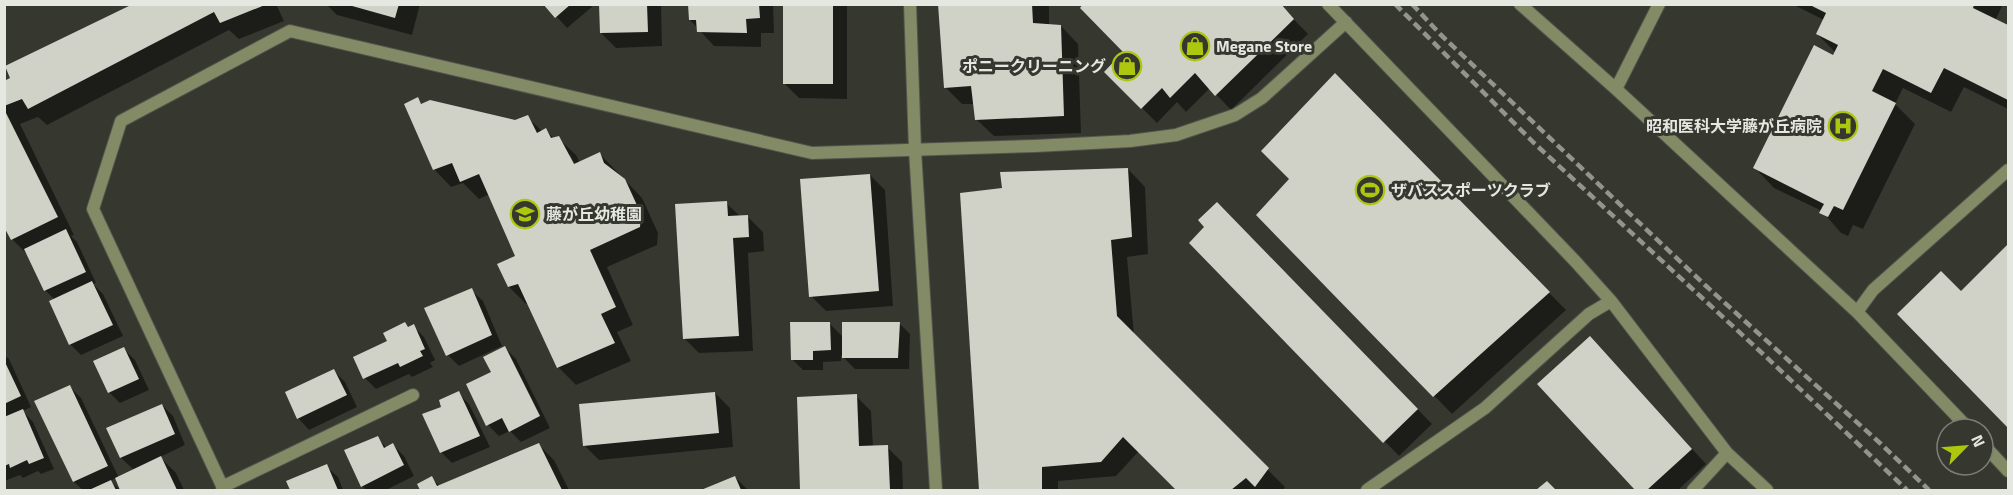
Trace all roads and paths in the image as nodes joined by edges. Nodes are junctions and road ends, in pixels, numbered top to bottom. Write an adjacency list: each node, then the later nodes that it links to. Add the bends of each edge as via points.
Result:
1 (910, 4): 7 (street)
2 (1328, 4): 5 (street)
3 (1520, 4): 6 (street)
4 (1659, 4): 6 (street)
5 (1346, 22): 7 (street, via 1262,99 1235,115 1176,135 1130,141); 9 (street)
6 (1616, 89): 10 (street)
7 (915, 150): 16 (street, via 812,153 290,31 121,121 93,209); 17 (street)
8 (2008, 170): 10 (street, via 1874,290)
9 (1611, 301): 13 (street); 18 (street, via 1589,314 1485,408)
10 (1857, 312): 12 (street)
11 (413, 395): 16 (street)
12 (1958, 417)
13 (1727, 453): 19 (street); 20 (street)
14 (1995, 457): 15 (street)
15 (2008, 471)
16 (223, 489)
17 (936, 490)
18 (1367, 490)
19 (1693, 490)
20 (1767, 490)

